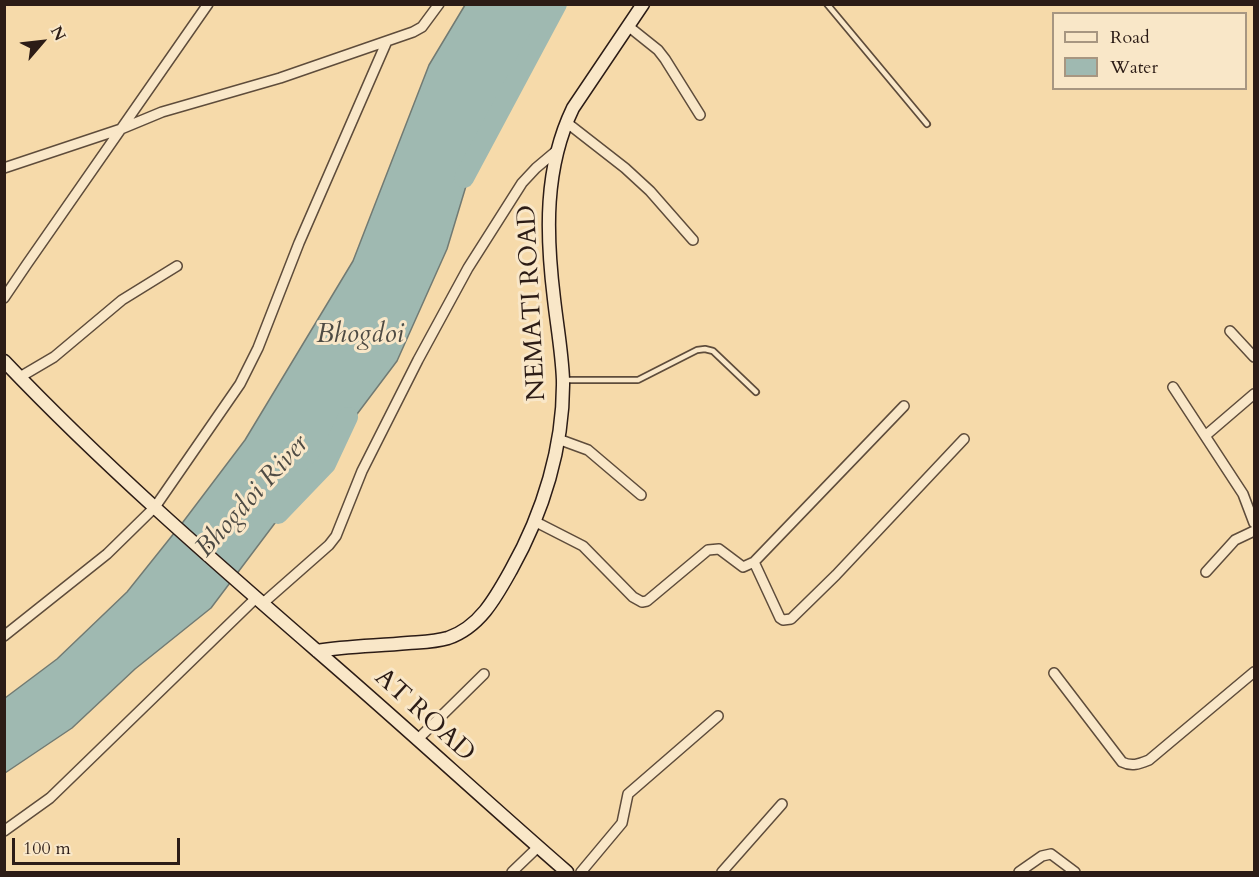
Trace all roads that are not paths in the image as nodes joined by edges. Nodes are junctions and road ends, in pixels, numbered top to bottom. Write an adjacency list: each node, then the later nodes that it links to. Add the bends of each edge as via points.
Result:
1 (208, 4): 10 (street)
2 (440, 4): 6 (street, via 418,30)
3 (643, 4): 5 (street, NEMATI ROAD)
4 (827, 4): 9 (lane)
5 (628, 26): 7 (street, via 665,58); 8 (street, NEMATI ROAD)
6 (387, 41): 10 (street, via 280,78 162,112); 29 (street, via 249,368)
7 (700, 115)
8 (566, 122): 11 (street, NEMATI ROAD); 13 (street, via 640,182)
9 (927, 124)
10 (121, 129): 12 (street); 15 (street)
11 (555, 152): 20 (street, NEMATI ROAD, via 549,223); 35 (street, via 522,183 468,268 367,461 336,536)
12 (4, 168)
13 (693, 240)
14 (177, 266): 19 (street, via 122,300 54,357)
15 (4, 298)
16 (1230, 332): 17 (street)
17 (1254, 357)
18 (4, 361): 19 (street)
19 (20, 377): 29 (street)
20 (563, 380): 22 (lane, via 638,380 705,349 713,351); 26 (street, NEMATI ROAD)
21 (1173, 387): 25 (street)
22 (756, 392)
23 (1254, 394): 25 (street)
24 (904, 406): 33 (street)
25 (1205, 436): 31 (street, via 1243,494)
26 (558, 439): 28 (street, via 588,450); 30 (street, NEMATI ROAD)
27 (964, 439): 33 (street, via 791,619 780,618)
28 (641, 495)
29 (159, 512): 35 (street, AT ROAD); 36 (street)
30 (536, 522): 33 (street, via 583,546 642,602 654,597 708,550 719,549 743,567); 37 (street, NEMATI ROAD, via 497,595 482,615 458,633 433,641)
31 (1254, 523)
32 (1254, 531): 34 (street, via 1235,540)
33 (754, 562)
34 (1206, 572)
35 (256, 599): 37 (street, AT ROAD); 44 (street, via 50,798)
36 (4, 636)
37 (317, 651): 42 (street, AT ROAD)
38 (1254, 672): 39 (street, via 1149,759 1135,765 1122,762)
39 (1054, 673)
40 (484, 674): 42 (street)
41 (718, 716): 48 (street, via 628,794 622,823)
42 (417, 741): 45 (street, AT ROAD)
43 (782, 804): 49 (street)
44 (4, 831)
45 (538, 847): 46 (street); 47 (street, AT ROAD)
46 (512, 873)
47 (567, 873)
48 (581, 873)
49 (722, 873)
50 (1019, 873): 51 (street, via 1051,854)
51 (1075, 873)

